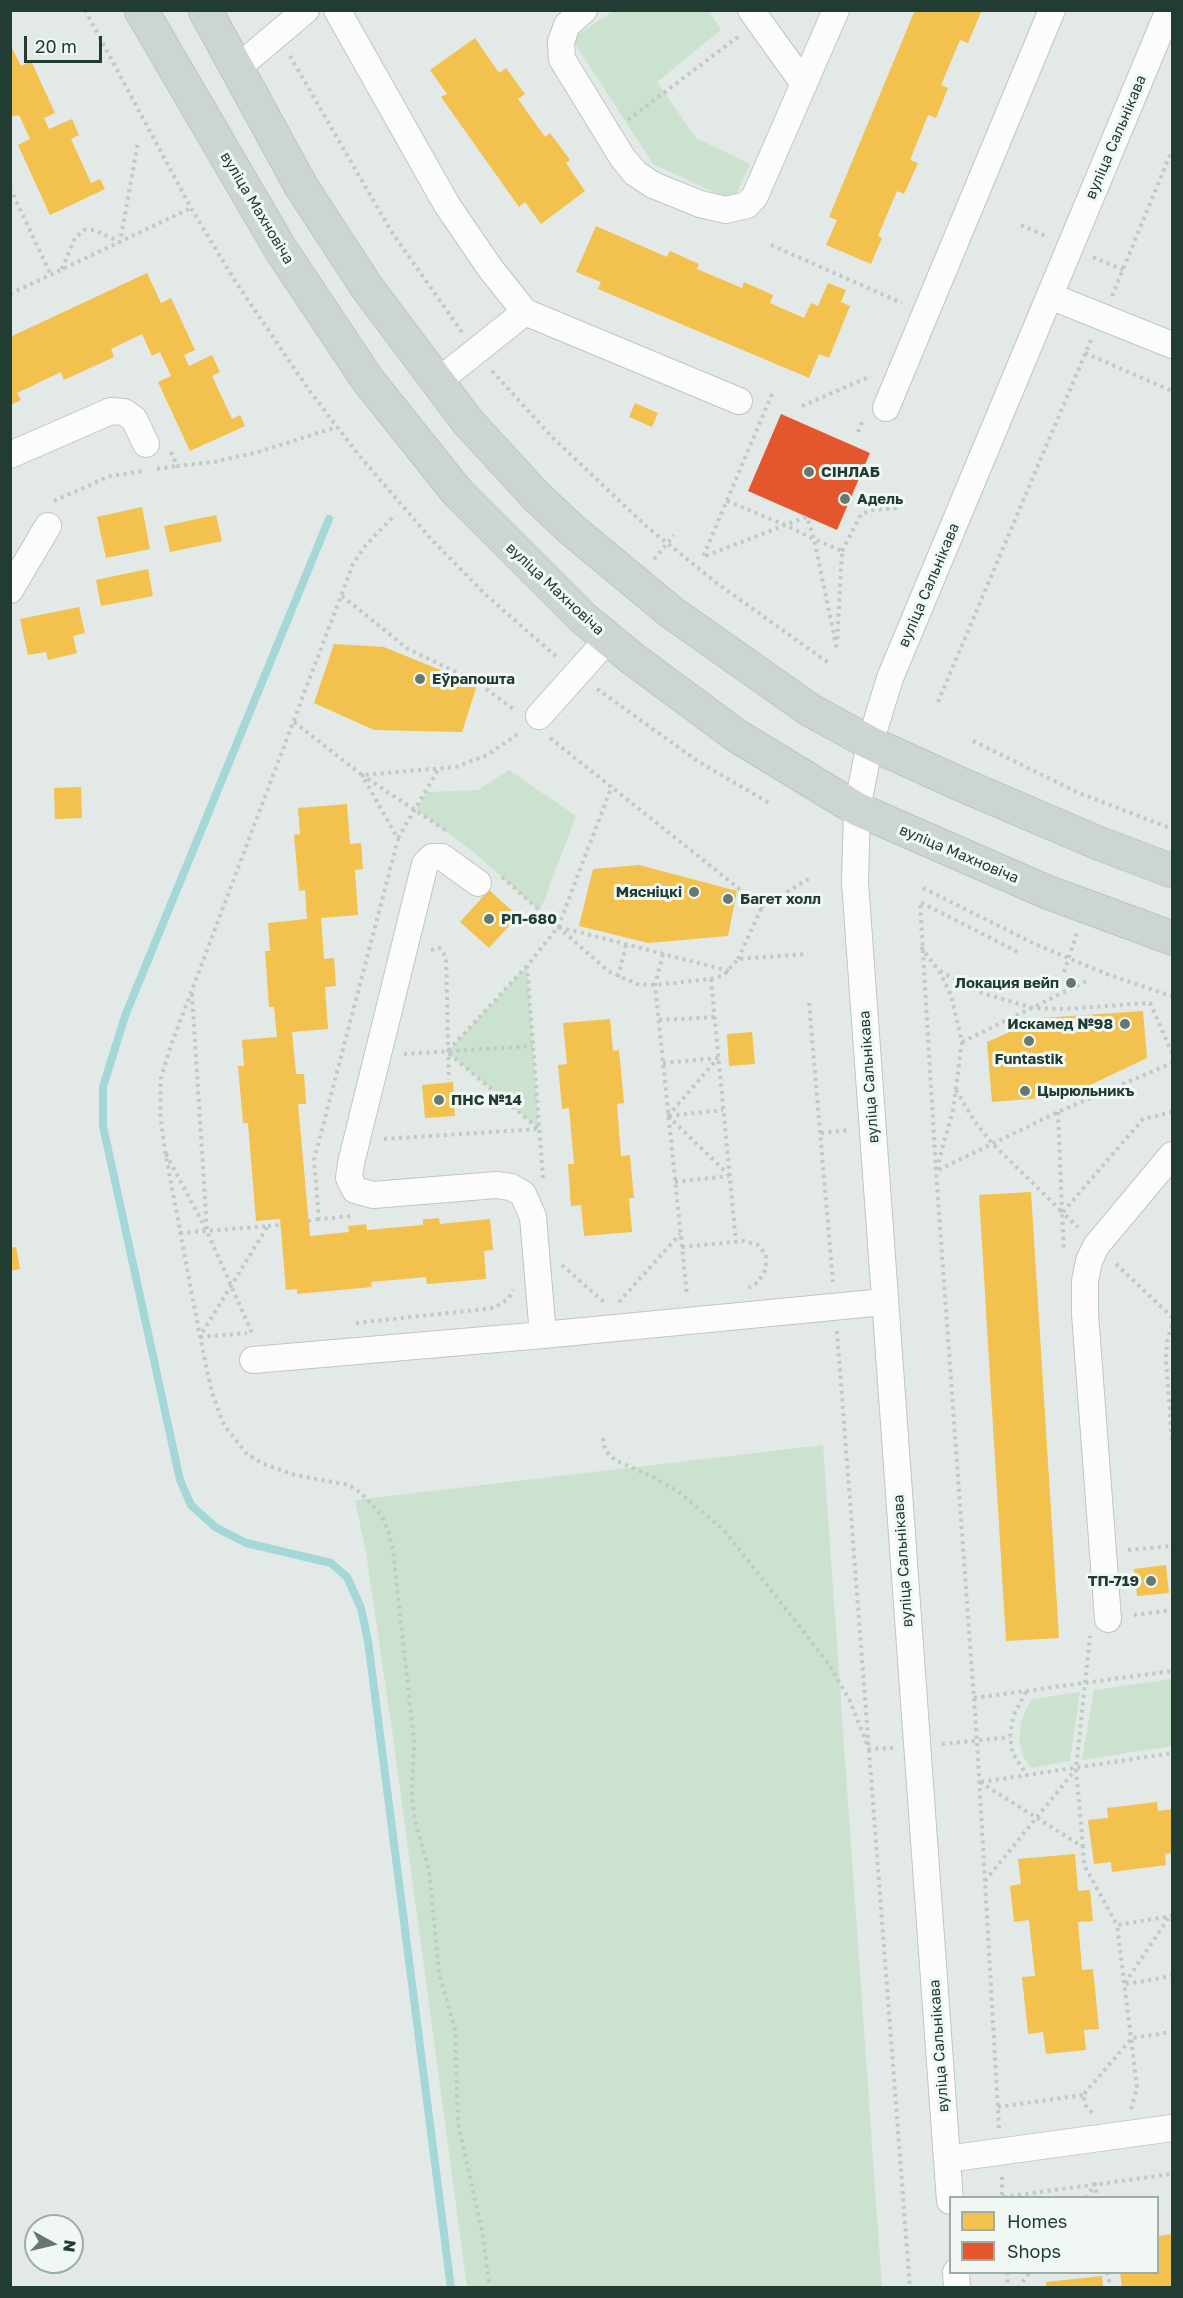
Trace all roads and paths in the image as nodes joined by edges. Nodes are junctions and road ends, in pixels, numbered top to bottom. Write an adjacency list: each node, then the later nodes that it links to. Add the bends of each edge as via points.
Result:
1 (141, 10): 50 (main road, вуліца Махновіча, via 269,231 367,379 428,458 482,518)
2 (204, 10): 11 (main road)
3 (306, 10): 10 (street)
4 (337, 10): 25 (street, via 447,205)
5 (584, 10): 13 (street, via 563,33 562,59)
6 (836, 10): 12 (street)
7 (1052, 10): 36 (street)
8 (1169, 10): 23 (street, вуліца Сальнікава)
9 (749, 20): 12 (street); 13 (path)
10 (278, 34): 11 (street); 28 (path, via 391,231)
11 (236, 69): 31 (main road, via 332,235)
12 (804, 84): 13 (street, via 755,196 740,208 709,207 653,185 629,166)
13 (609, 135)
14 (138, 142): 18 (path)
15 (1173, 150): 26 (path)
16 (10, 188): 21 (path)
17 (191, 208): 18 (path)
18 (120, 242): 20 (path); 20 (path, via 95,230 84,230 75,238)
19 (771, 245): 24 (path)
20 (62, 269): 21 (path)
21 (51, 275): 22 (path)
22 (10, 294)
23 (1050, 296): 26 (street); 56 (street, вуліца Сальнікава, via 890,678)
24 (911, 307)
25 (525, 312): 28 (street); 34 (street)
26 (1102, 317): 27 (street); 29 (path)
27 (1173, 345)
28 (475, 350): 31 (street); 51 (path, via 552,436 646,526)
29 (1085, 353): 32 (path); 52 (path)
30 (873, 376): 35 (path)
31 (436, 383): 56 (main road, via 536,496 633,583 777,689)
32 (1173, 391)
33 (772, 394): 41 (path)
34 (739, 401)
35 (802, 406)
36 (886, 408)
37 (337, 428): 40 (path, via 244,456)
38 (157, 445): 39 (street, via 134,419 124,412 111,411); 40 (path)
39 (10, 455)
40 (177, 466): 43 (path, via 110,476)
41 (727, 501): 45 (path); 45 (path, via 703,557)
42 (901, 508): 47 (path, via 861,514)
43 (46, 516): 48 (street)
44 (392, 518): 49 (path, via 359,554)
45 (785, 525): 46 (path); 46 (path, via 807,517)
46 (814, 539): 47 (path); 47 (path, via 837,650)
47 (842, 551)
48 (10, 590)
49 (342, 596): 53 (path); 54 (path, via 408,649 477,682)
50 (608, 639): 54 (street); 60 (main road, вуліца Махновіча, via 737,736)
51 (830, 664)
52 (938, 702)
53 (294, 723): 58 (path); 89 (path)
54 (532, 723): 57 (path, via 472,762); 59 (path)
55 (973, 741): 62 (path, via 1088,797)
56 (870, 743): 60 (street, вуліца Сальнікава); 65 (main road, via 1088,839)
57 (438, 770): 58 (path); 61 (path)
58 (362, 775): 61 (path); 64 (path)
59 (612, 786): 69 (path); 71 (path)
60 (857, 809): 70 (main road, вуліца Махновіча); 142 (street, вуліца Сальнікава, via 855,882)
61 (416, 810): 63 (path); 64 (path)
62 (1173, 829)
63 (451, 834)
64 (398, 839): 124 (path, via 315,1160)
65 (1173, 871)
66 (810, 878): 69 (path)
67 (489, 879): 71 (path); 151 (street, via 442,857 432,857 425,864 349,1178 355,1190 367,1195 496,1185 523,1194 531,1209)
68 (923, 888): 79 (path)
69 (762, 907): 80 (path)
70 (1086, 907): 72 (main road, вуліца Махновіча); 79 (path)
71 (558, 927): 73 (path); 81 (path); 85 (path)
72 (1173, 938)
73 (626, 945): 76 (path); 85 (path)
74 (921, 947): 75 (path, via 920,902); 83 (path); 118 (path)
75 (1020, 953)
76 (663, 954): 82 (path); 88 (path)
77 (808, 954): 80 (path)
78 (428, 955): 98 (path, via 435,948 445,954)
79 (1068, 958): 84 (path); 90 (path)
80 (738, 959): 82 (path)
81 (527, 966): 97 (path); 98 (path)
82 (729, 971): 86 (path)
83 (939, 971): 92 (path, via 982,993); 95 (path, via 955,1005)
84 (1064, 972)
85 (618, 977): 88 (path)
86 (711, 979): 88 (path); 93 (path)
87 (1087, 981): 92 (path)
88 (655, 985): 94 (path)
89 (192, 990): 116 (path, via 161,1078); 128 (path)
90 (1173, 996)
91 (809, 1003): 146 (path)
92 (1033, 1008): 95 (path); 99 (path, via 1150,1003)
93 (715, 1017): 94 (path); 101 (path)
94 (659, 1020): 102 (path)
95 (963, 1042): 106 (path)
96 (406, 1043): 100 (path)
97 (532, 1046): 98 (path); 112 (path)
98 (447, 1052): 100 (path); 105 (path); 112 (path)
99 (1173, 1053)
100 (404, 1054): 104 (path)
101 (718, 1058): 102 (path); 107 (path); 110 (path)
102 (663, 1063): 110 (path)
103 (1173, 1063): 108 (path)
104 (401, 1065)
105 (449, 1080)
106 (956, 1090): 114 (path); 118 (path)
107 (723, 1110): 110 (path); 119 (path)
108 (1058, 1112): 114 (path); 122 (path)
109 (1173, 1112): 122 (path, via 1143,1119)
110 (668, 1116): 119 (path); 120 (path)
111 (386, 1129): 113 (path)
112 (539, 1129): 113 (path); 121 (path)
113 (383, 1139): 115 (path)
114 (992, 1143): 118 (path); 122 (path)
115 (381, 1146)
116 (165, 1151): 128 (path); 129 (path)
117 (1173, 1155): 160 (street, via 1096,1246 1087,1270 1085,1314)
118 (936, 1171): 165 (path)
119 (729, 1176): 120 (path); 131 (path)
120 (675, 1182): 130 (path)
121 (543, 1185)
122 (1062, 1212): 133 (path)
123 (353, 1216): 124 (path)
124 (319, 1219): 125 (path)
125 (308, 1221)
126 (280, 1225): 127 (path)
127 (268, 1226): 128 (path); 136 (path)
128 (207, 1231): 129 (path); 136 (path)
129 (180, 1233): 152 (path)
130 (681, 1233): 132 (path); 143 (path)
131 (736, 1242): 132 (path); 137 (path, via 758,1245 766,1255 763,1276)
132 (682, 1247): 139 (path)
133 (1064, 1252)
134 (557, 1260): 145 (path)
135 (514, 1285): 147 (path, via 508,1299 495,1308)
136 (231, 1287): 150 (path); 152 (path)
137 (743, 1290)
138 (698, 1295): 139 (path)
139 (687, 1296): 140 (path)
140 (675, 1297)
141 (629, 1302): 143 (path)
142 (884, 1302): 146 (street); 186 (street, вуліца Сальнікава)
143 (618, 1303): 145 (path)
144 (599, 1305): 145 (path)
145 (606, 1305)
146 (835, 1306): 151 (street); 166 (path)
147 (345, 1324)
148 (1173, 1325): 155 (path, via 1166,1351)
149 (264, 1332): 150 (path)
150 (252, 1333): 152 (path)
151 (543, 1335): 153 (street)
152 (200, 1337): 195 (path, via 217,1410 246,1453 276,1471 349,1485 372,1503 388,1530 414,1741 415,1821 429,1870 439,1973 454,2029 458,2123 482,2230)
153 (253, 1360)
154 (1173, 1384): 155 (path)
155 (1168, 1389): 156 (path); 158 (path)
156 (1171, 1414): 158 (path)
157 (603, 1438): 166 (path, via 606,1450 615,1460 680,1493 724,1530 828,1663 849,1699)
158 (1172, 1440)
159 (1173, 1546): 160 (path)
160 (1103, 1552): 162 (street)
161 (1173, 1610): 162 (path)
162 (1108, 1618)
163 (1173, 1671): 164 (path)
164 (1026, 1691): 165 (path); 169 (path, via 1013,1716 1010,1737 1013,1754)
165 (974, 1698): 170 (path)
166 (869, 1749): 196 (path)
167 (1173, 1753): 168 (path)
168 (1076, 1769): 169 (path); 171 (path); 172 (path)
169 (1027, 1775): 170 (path)
170 (980, 1782): 171 (path); 173 (path)
171 (1038, 1819): 172 (path); 173 (path)
172 (1083, 1847): 175 (path, via 1084,1865)
173 (985, 1882): 181 (path)
174 (1171, 1918): 175 (path); 177 (path)
175 (1117, 1925): 177 (path)
176 (1173, 1977): 177 (path)
177 (1125, 1984): 179 (path)
178 (1173, 2032): 179 (path)
179 (1132, 2038): 180 (path); 182 (path, via 1137,2087 1134,2103)
180 (1083, 2095): 181 (path); 183 (path, via 1088,2110)
181 (998, 2107): 185 (path)
182 (1126, 2114)
183 (1097, 2117)
184 (1173, 2128): 185 (street)
185 (1001, 2152): 186 (street); 190 (path)
186 (947, 2159): 189 (street, вуліца Сальнікава)
187 (1173, 2174): 188 (path)
188 (1095, 2184): 191 (path); 192 (path); 193 (path)
189 (951, 2196)
190 (1003, 2196)
191 (1010, 2196)
192 (1087, 2196)
193 (1097, 2196)
194 (1028, 2274): 197 (path)
195 (490, 2288)
196 (910, 2288)
197 (1018, 2288)

